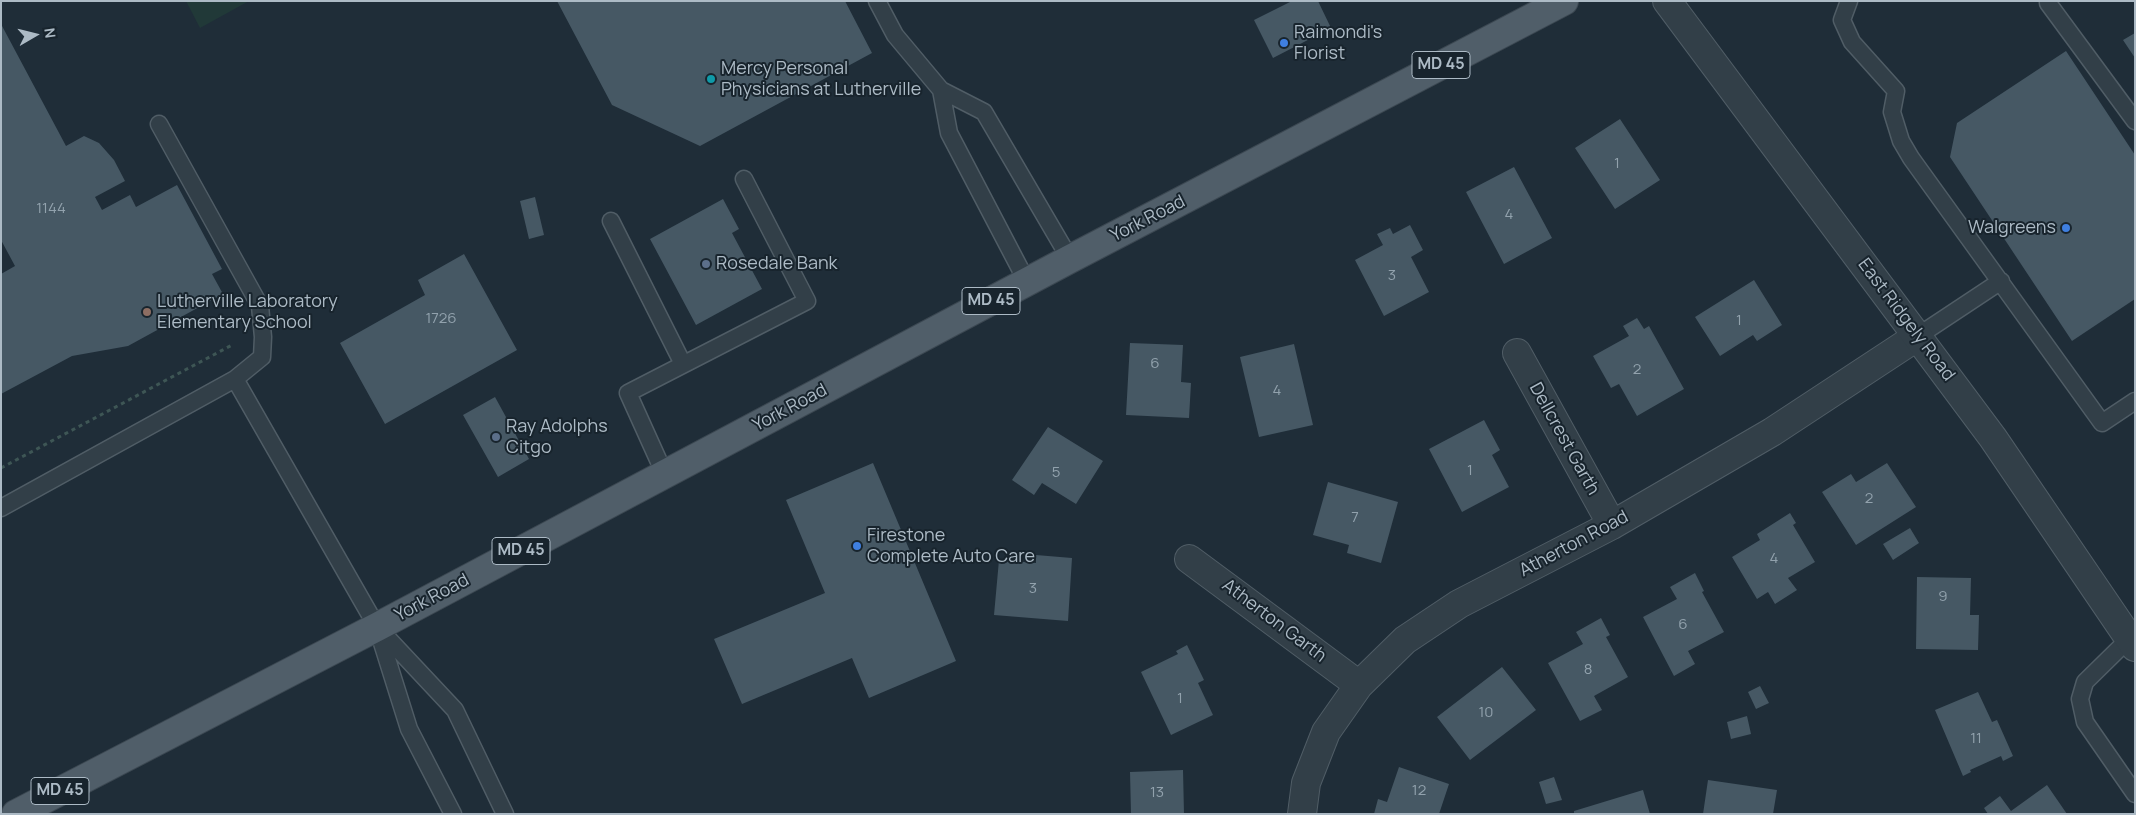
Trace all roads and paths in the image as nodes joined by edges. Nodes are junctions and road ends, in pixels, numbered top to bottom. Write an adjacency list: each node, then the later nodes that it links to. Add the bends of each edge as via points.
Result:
1 (877, 1): 6 (lane, via 895,36)
2 (1564, 1): 11 (main road, York Road / MD 45)
3 (1667, 1): 14 (street, East Ridgely Road)
4 (1849, 1): 12 (lane, via 1842,20 1852,42 1896,91 1892,112 1901,141)
5 (2048, 3): 7 (lane)
6 (941, 90): 11 (lane, via 984,112); 13 (lane, via 949,133)
7 (2135, 121)
8 (159, 124): 18 (lane, via 260,306 262,357)
9 (744, 179): 17 (lane, via 807,301)
10 (611, 221): 17 (lane)
11 (1070, 260): 13 (main road, York Road / MD 45)
12 (2000, 281): 14 (lane); 19 (lane, via 2102,423)
13 (1027, 282): 21 (main road, York Road / MD 45)
14 (1918, 336): 23 (street, Atherton Road, via 1772,432); 26 (street, East Ridgely Road)
15 (237, 342): 20 (path)
16 (1517, 353): 23 (street, Dellcrest Garth)
17 (683, 364): 21 (lane, via 628,393)
18 (235, 379): 22 (lane); 25 (lane)
19 (2135, 402)
20 (1, 468)
21 (665, 475): 25 (main road, York Road / MD 45)
22 (1, 508)
23 (1612, 525): 27 (street, Atherton Road, via 1459,604 1406,640)
24 (1189, 559): 27 (street, Atherton Garth)
25 (377, 627): 29 (main road, York Road / MD 45); 30 (lane, via 410,729); 31 (lane, via 455,710)
26 (2133, 639): 28 (lane, via 2085,682 2080,699 2085,722)
27 (1359, 685): 32 (street, Atherton Road, via 1326,732 1306,783)
28 (2135, 794)
29 (16, 814)
30 (453, 814)
31 (504, 814)
32 (1302, 814)

